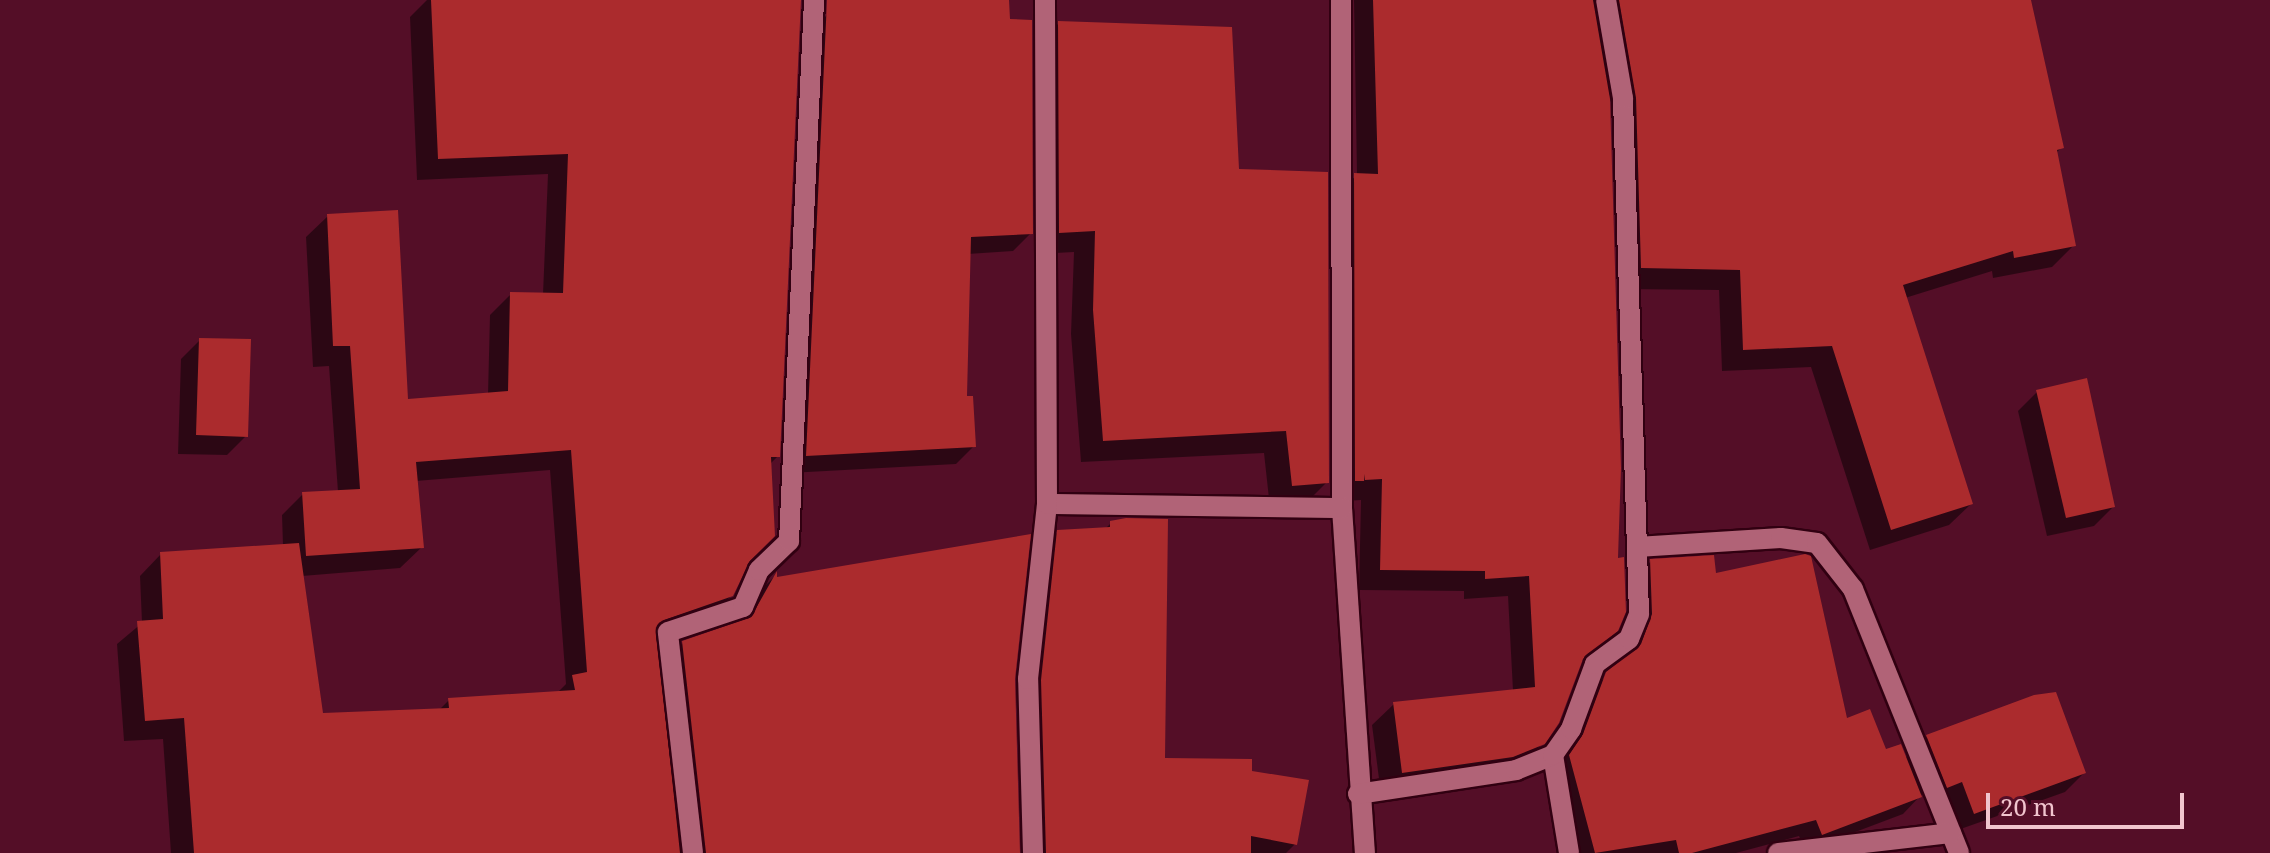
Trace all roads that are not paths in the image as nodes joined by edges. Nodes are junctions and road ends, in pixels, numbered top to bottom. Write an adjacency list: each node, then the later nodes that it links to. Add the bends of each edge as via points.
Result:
1 (814, 0): 11 (street, via 789,541 759,570 743,607 668,632)
2 (1045, 0): 5 (street)
3 (1341, 0): 6 (street)
4 (1606, 0): 7 (street, via 1623,98)
5 (1047, 504): 6 (street); 12 (street, via 1028,679)
6 (1342, 508): 9 (street)
7 (1637, 547): 8 (street, via 1639,614 1629,639 1595,664 1571,729); 10 (street, via 1781,538 1817,543 1853,589)
8 (1553, 755): 9 (street, via 1516,770); 14 (street)
9 (1358, 794): 13 (street)
10 (1951, 833): 15 (street); 16 (street)
11 (693, 853)
12 (1033, 853)
13 (1365, 853)
14 (1569, 853)
15 (1778, 853)
16 (1959, 853)

